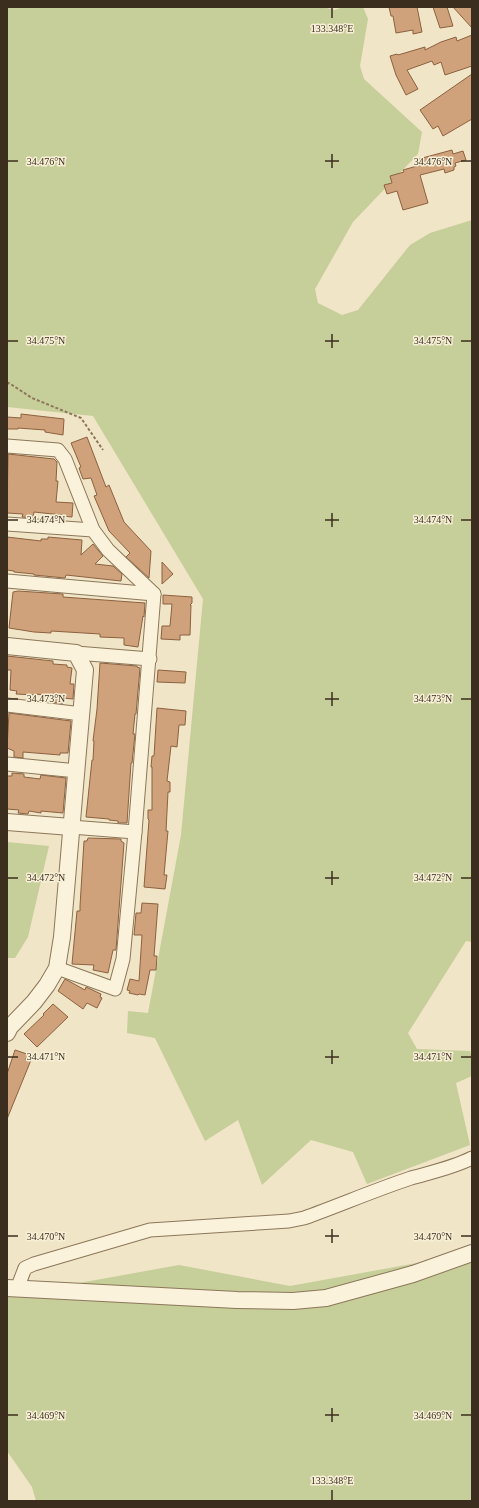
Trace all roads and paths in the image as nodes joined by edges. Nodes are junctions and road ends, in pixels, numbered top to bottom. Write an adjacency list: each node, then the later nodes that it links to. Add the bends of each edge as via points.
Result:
1 (7, 384): 3 (path, via 32,398 81,418)
2 (7, 446): 5 (street, via 58,450 65,459)
3 (103, 450)
4 (7, 524): 5 (street)
5 (93, 530): 7 (street, via 108,550)
6 (7, 581): 7 (street)
7 (154, 594): 10 (street)
8 (7, 646): 9 (street)
9 (76, 653): 10 (street); 12 (street, via 85,670)
10 (150, 659): 17 (street)
11 (7, 705): 12 (street)
12 (82, 714): 14 (street)
13 (7, 764): 14 (street)
14 (77, 771): 16 (street)
15 (7, 822): 16 (street)
16 (71, 828): 17 (street); 18 (street)
17 (135, 832): 18 (street, via 123,959 116,989)
18 (57, 968): 19 (street, via 47,986)
19 (7, 1033)
20 (472, 1158): 22 (street, via 304,1218 150,1230 24,1268)
21 (472, 1253): 22 (street, via 413,1274 326,1298 293,1301)
22 (12, 1288)

